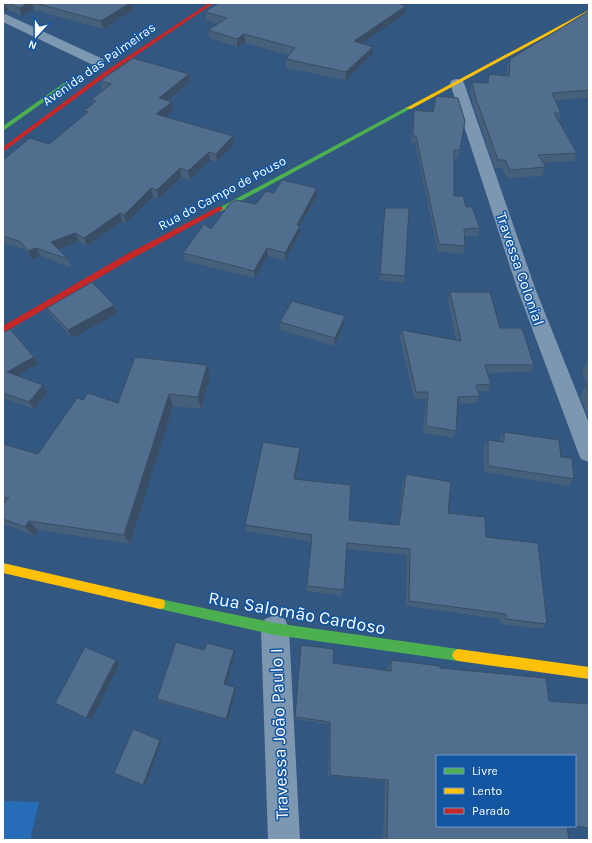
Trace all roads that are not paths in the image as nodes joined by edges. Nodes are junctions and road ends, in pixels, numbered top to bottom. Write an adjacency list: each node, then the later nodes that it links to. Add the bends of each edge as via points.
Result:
1 (212, 3): 9 (street, Avenida das Palmeiras, via 108,72)
2 (589, 10): 7 (street, Rua do Campo de Pouso)
3 (3, 17): 4 (street)
4 (101, 60): 5 (street, Avenida das Palmeiras)
5 (86, 70)
6 (73, 79): 8 (street, Avenida das Palmeiras)
7 (456, 83): 10 (street, Rua do Campo de Pouso, via 130,256); 11 (street, Travessa Colonial, via 526,288)
8 (3, 129)
9 (3, 150)
10 (3, 330)
11 (589, 452)
12 (3, 568): 13 (street, Rua Salomão Cardoso)
13 (275, 629): 14 (street, Rua Salomão Cardoso); 15 (street, Travessa João Paulo I)
14 (589, 673)
15 (284, 840)

